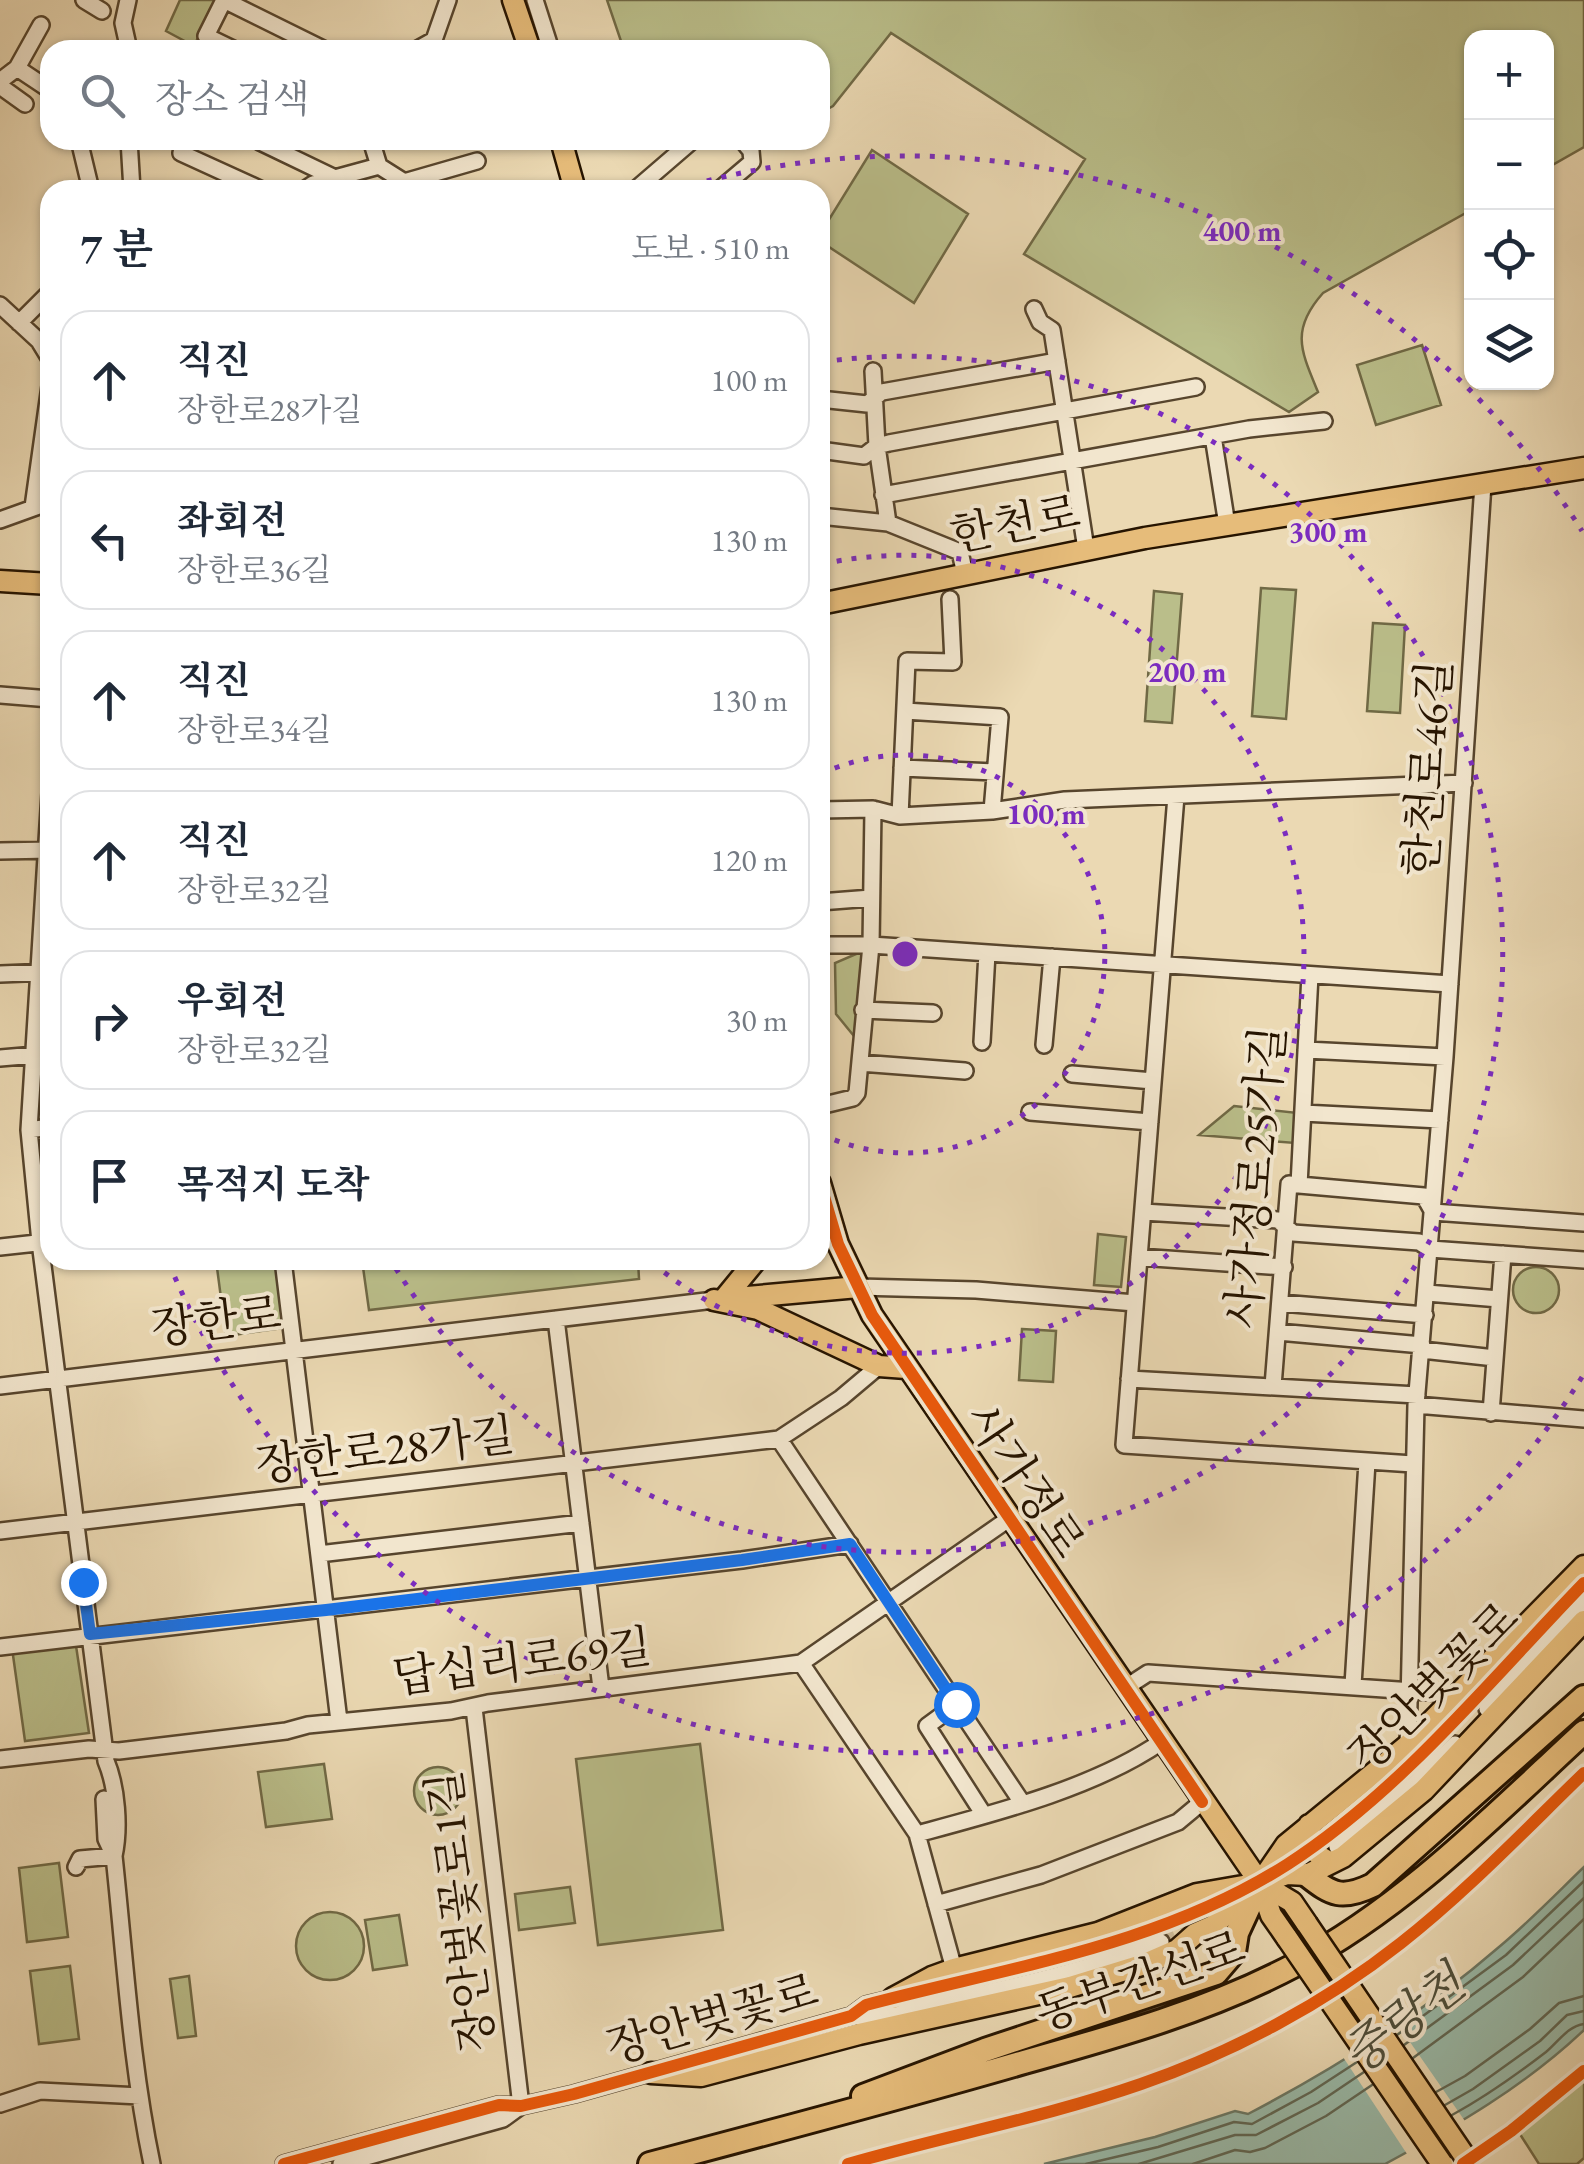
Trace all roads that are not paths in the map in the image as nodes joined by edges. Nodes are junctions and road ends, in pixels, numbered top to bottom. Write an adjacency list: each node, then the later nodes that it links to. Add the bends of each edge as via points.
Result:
1 (84, 0): 7 (street)
2 (128, 0): 9 (street)
3 (224, 0): 10 (street); 11 (street)
4 (448, 0): 12 (street)
5 (535, 0): 14 (street)
6 (512, 4): 13 (main road)
7 (102, 11)
8 (40, 25): 15 (street)
9 (127, 40)
10 (204, 40)
11 (305, 40)
12 (434, 40)
13 (526, 40)
14 (548, 40)
15 (17, 68): 16 (street); 17 (street)
16 (40, 83)
17 (0, 84): 18 (street)
18 (24, 104)
19 (81, 150): 30 (street)
20 (129, 150): 31 (street)
21 (182, 150): 32 (street)
22 (277, 150): 29 (street)
23 (375, 150): 28 (street)
24 (563, 150): 36 (main road)
25 (681, 150): 37 (street)
26 (750, 150): 38 (street, via 752,162)
27 (477, 161): 35 (street)
28 (380, 166): 29 (street); 34 (street)
29 (335, 178): 33 (street)
30 (89, 180)
31 (131, 180)
32 (240, 180)
33 (330, 180)
34 (402, 180)
35 (427, 180)
36 (571, 180)
37 (647, 180)
38 (731, 180)
39 (40, 302): 42 (street)
40 (0, 305): 42 (street)
41 (1034, 308): 44 (street, via 1052,330)
42 (19, 323): 43 (street)
43 (40, 342)
44 (1057, 361): 47 (street, via 882,392); 49 (street)
45 (873, 371): 47 (street)
46 (1196, 387): 49 (street)
47 (876, 399): 48 (street); 52 (street)
48 (830, 400)
49 (1066, 411): 52 (street); 55 (street)
50 (1324, 421): 51 (street)
51 (1213, 436): 55 (street); 64 (street)
52 (878, 446): 53 (street, via 864,456); 58 (street)
53 (830, 451)
54 (40, 457): 60 (street)
55 (1073, 462): 58 (street); 65 (street)
56 (1584, 468): 57 (main road, 한천로)
57 (1483, 484): 64 (main road, 한천로); 76 (street, 한천로46길)
58 (883, 495): 63 (street)
59 (40, 505): 60 (street)
60 (33, 507): 62 (street)
61 (830, 517): 63 (street)
62 (0, 520)
63 (888, 522): 66 (street, via 960,552)
64 (1227, 525): 65 (main road, 한천로)
65 (1086, 549): 66 (main road, 한천로)
66 (965, 574): 70 (main road, 한천로)
67 (0, 581): 68 (main road)
68 (40, 583)
69 (950, 599): 73 (street, via 952,662 907,661)
70 (830, 602)
71 (0, 695): 72 (street)
72 (40, 698)
73 (905, 711): 74 (street); 75 (street, via 1000,717)
74 (902, 768): 75 (street); 81 (street)
75 (995, 772): 80 (street)
76 (1464, 783): 77 (street); 94 (street, 한천로46길)
77 (1176, 796): 80 (street, via 1065,800); 90 (street)
78 (873, 809): 79 (street); 81 (street); 84 (street)
79 (830, 810)
80 (992, 811): 81 (street)
81 (900, 816)
82 (40, 850): 83 (street)
83 (0, 851)
84 (871, 898): 85 (street); 87 (street)
85 (830, 901)
86 (830, 945): 87 (street)
87 (871, 945): 88 (street); 95 (street)
88 (987, 953): 89 (street); 98 (street)
89 (1052, 957): 90 (street); 99 (street)
90 (1162, 965): 93 (street); 107 (street)
91 (40, 973): 92 (street)
92 (0, 974)
93 (1310, 975): 94 (street); 100 (street, 사가정로25가길)
94 (1450, 984): 102 (street, 한천로46길)
95 (863, 1010): 96 (street); 104 (street)
96 (934, 1013)
97 (40, 1038): 101 (street)
98 (982, 1042)
99 (1044, 1046)
100 (1306, 1050): 102 (street); 110 (street, 사가정로25가길)
101 (34, 1054): 103 (street); 114 (street)
102 (1445, 1057): 111 (street, 한천로46길)
103 (0, 1058)
104 (860, 1063): 105 (street); 108 (street, via 857,1093)
105 (966, 1070)
106 (1072, 1074): 107 (street)
107 (1154, 1081): 112 (street)
108 (830, 1104)
109 (1030, 1112): 112 (street)
110 (1302, 1113): 111 (street); 115 (street, 사가정로25가길)
111 (1440, 1120): 118 (street, 한천로46길)
112 (1150, 1122): 117 (street)
113 (40, 1128): 114 (street)
114 (29, 1130): 116 (street)
115 (1298, 1185): 118 (street, via 1424,1196); 121 (street, 사가정로25가길, via 1290,1184)
116 (40, 1207)
117 (1143, 1212): 121 (street, via 1278,1220); 126 (street)
118 (1433, 1212): 120 (street); 124 (street, 한천로46길)
119 (830, 1217): 132 (main road, 사가정로)
120 (1584, 1223)
121 (1286, 1226): 124 (street, via 1293,1232 1419,1242); 128 (street, 사가정로25가길)
122 (40, 1243): 123 (street)
123 (0, 1247)
124 (1430, 1249): 125 (street); 133 (street, 한천로46길)
125 (1502, 1254): 127 (street); 134 (street)
126 (1139, 1257): 128 (street); 136 (street)
127 (1584, 1260)
128 (1284, 1267): 137 (street, 사가정로25가길)
129 (48, 1270): 146 (street)
130 (284, 1270): 142 (street)
131 (747, 1270): 135 (main road)
132 (858, 1287): 135 (main road, 장한로); 136 (street); 145 (main road, 사가정로)
133 (1426, 1293): 134 (street); 138 (street, 한천로46길)
134 (1499, 1299): 143 (street)
135 (719, 1300): 139 (street, 장한로); 144 (main road, via 758,1309)
136 (1135, 1303): 147 (street)
137 (1280, 1303): 138 (street); 140 (street, 사가정로25가길)
138 (1425, 1315): 141 (street, 한천로46길)
139 (556, 1319): 142 (street, 장한로); 155 (street)
140 (1278, 1332): 141 (street); 149 (street, 사가정로25가길)
141 (1422, 1347): 143 (street); 150 (street, 한천로46길)
142 (294, 1351): 146 (street, 장한로); 157 (street)
143 (1495, 1358): 151 (street)
144 (878, 1366): 145 (main road); 153 (street, 장한로28가길)
145 (906, 1368): 158 (main road, 사가정로)
146 (58, 1379): 148 (street, 장한로); 159 (street)
147 (1129, 1379): 149 (street); 154 (street, via 1124,1445)
148 (0, 1386)
149 (1273, 1386): 150 (street)
150 (1417, 1400): 151 (street); 156 (street, 한천로46길)
151 (1492, 1414): 152 (street)
152 (1584, 1419)
153 (779, 1439): 155 (street, 장한로28가길); 162 (street)
154 (1368, 1462): 156 (street); 174 (street)
155 (574, 1464): 157 (street, 장한로28가길); 160 (street)
156 (1413, 1464): 177 (street, 한천로46길)
157 (312, 1495): 159 (street, 장한로28가길); 163 (street)
158 (1010, 1518): 167 (street, 답십리로69길); 176 (main road, 사가정로)
159 (76, 1523): 161 (street, 장한로28가길); 171 (street)
160 (581, 1523): 163 (street); 165 (street)
161 (0, 1532)
162 (850, 1544): 165 (street); 167 (street)
163 (319, 1554): 169 (street)
164 (1584, 1566): 178 (main road)
165 (588, 1576): 169 (street); 175 (street)
166 (1584, 1583): 192 (street, 장안벚꽃로, via 1423,1752)
167 (889, 1602): 173 (street, 답십리로69길); 180 (street)
168 (1584, 1602): 192 (street, 장안벚꽃로, via 1447,1752 1383,1811)
169 (326, 1610): 171 (street); 182 (street)
170 (1584, 1621): 192 (main road, via 1424,1790 1343,1857)
171 (90, 1634): 172 (street); 186 (street)
172 (0, 1648)
173 (801, 1663): 175 (street, 답십리로69길); 191 (street)
174 (1353, 1685): 176 (street, via 1148,1673); 177 (street)
175 (602, 1688): 181 (street, 답십리로69길)
176 (1126, 1688): 184 (main road, 사가정로)
177 (1407, 1690): 178 (street); 185 (street, 한천로46길)
178 (1457, 1694): 185 (main road)
179 (1584, 1696): 195 (highway, via 1373,1886 1332,1894)
180 (956, 1704): 189 (street); 190 (street, via 927,1726)
181 (474, 1708): 182 (street, 답십리로69길); 205 (street, 장안벚꽃로1길)
182 (339, 1721): 186 (street, 답십리로69길)
183 (1584, 1732): 206 (highway, 동부간선로, via 1419,1883 1296,1965 1185,2014)
184 (1161, 1742): 188 (main road, 사가정로); 189 (street, via 1136,1760)
185 (1408, 1745): 192 (main road)
186 (105, 1755): 187 (street, 답십리로69길); 193 (street, via 105,1827)
187 (0, 1760)
188 (1202, 1802): 196 (main road, 사가정로); 197 (street, via 1178,1822 1041,1874)
189 (1023, 1804): 190 (street)
190 (984, 1815): 191 (street)
191 (916, 1834): 197 (street)
192 (1326, 1842): 195 (main road); 196 (main road, via 1286,1845)
193 (114, 1856): 194 (street, via 80,1859); 203 (street)
194 (76, 1867)
195 (1307, 1875): 196 (main road)
196 (1260, 1883): 198 (main road, via 1213,1926 1195,1934); 198 (main road, via 1196,1894); 206 (highway, via 1234,1952 1216,1972 881,2086); 211 (main road, 사가정로, bridge, via 1271,1915); 212 (main road, 사가정로, bridge, via 1292,1902)
197 (936, 1904): 199 (street)
198 (1163, 1933): 199 (main road, via 1083,1938); 200 (street, 장안벚꽃로); 201 (street, 장안벚꽃로, via 1089,1968 870,2019); 202 (main road, via 1144,1964 1070,1987 701,2076)
199 (954, 1969): 200 (main road)
200 (893, 1998): 201 (street, 장안벚꽃로)
201 (851, 2016): 202 (street, 장안벚꽃로)
202 (651, 2073): 205 (street, 장안벚꽃로)
203 (140, 2096): 204 (street, via 40,2091); 207 (street)
204 (0, 2104)
205 (522, 2106): 208 (street, 장안벚꽃로, via 498,2105); 209 (street, 장안벚꽃로, via 503,2119)
206 (812, 2121): 210 (highway, 동부간선로)
207 (148, 2162)
208 (284, 2164)
209 (341, 2164)
210 (650, 2164)
211 (1442, 2164)
212 (1470, 2164)

